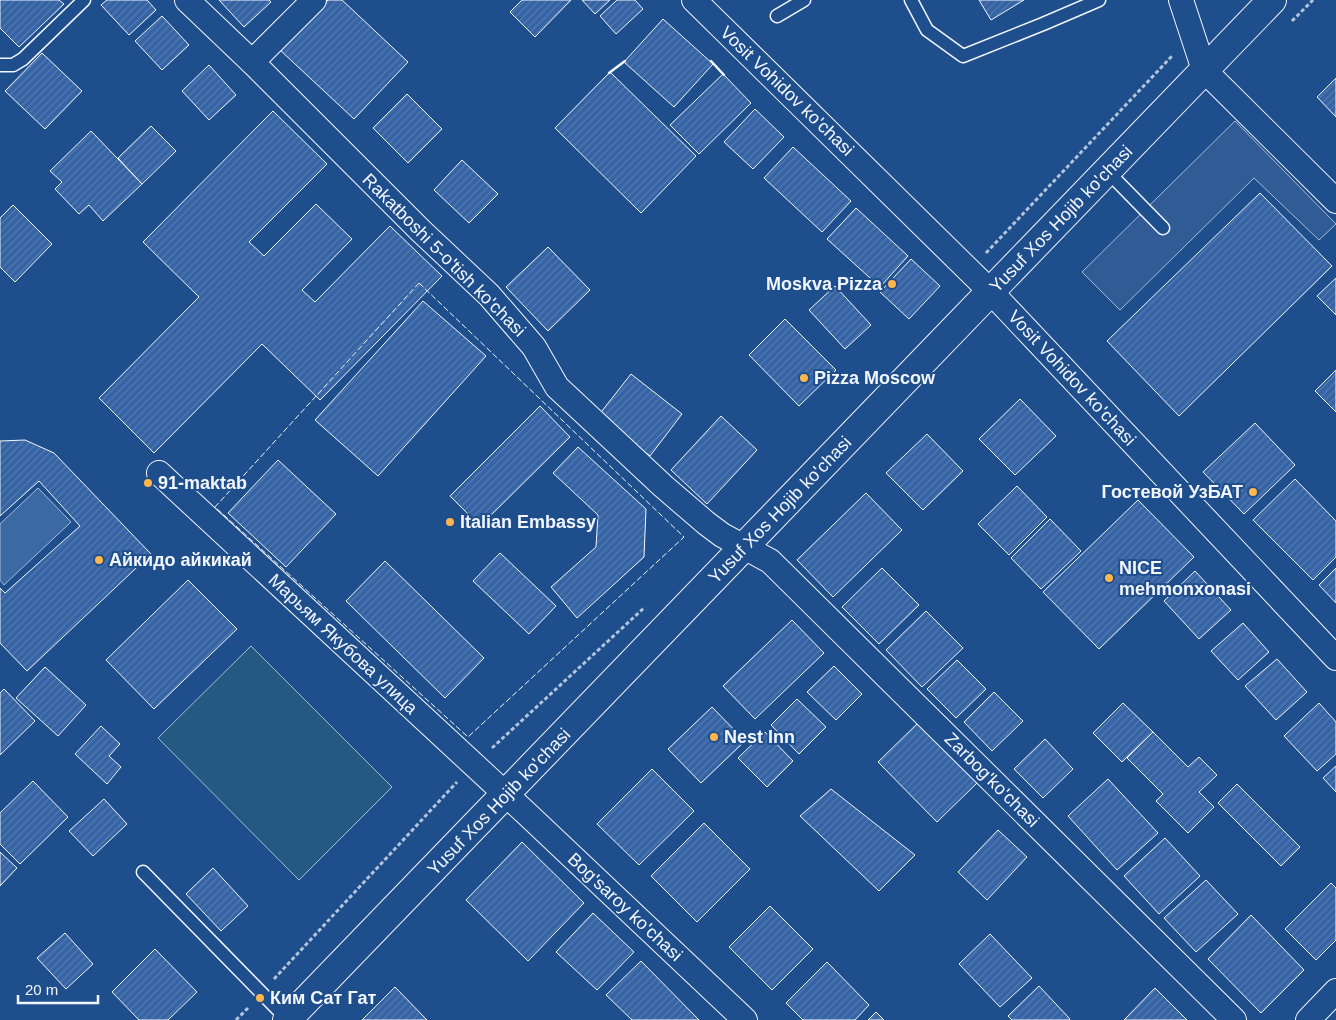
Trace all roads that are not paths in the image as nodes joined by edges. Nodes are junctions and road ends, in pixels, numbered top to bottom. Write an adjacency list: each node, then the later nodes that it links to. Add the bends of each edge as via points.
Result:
1 (84, 0): 12 (lane, via 23,59 13,65)
2 (187, 0): 11 (street, Rakatboshi 5-o'tish ko'chasi)
3 (314, 0): 11 (street)
4 (694, 0): 17 (street, Vosit Vohidov ko'chasi)
5 (804, 0): 10 (lane)
6 (911, 0): 7 (lane, via 928,30 963,56)
7 (1099, 0)
8 (1180, 0): 13 (street)
9 (1272, 0): 13 (main road, Yusuf Xos Hojib ko'chasi)
10 (777, 16)
11 (252, 62): 19 (street, Rakatboshi 5-o'tish ko'chasi, via 489,295 534,347 557,387 706,523)
12 (0, 65)
13 (1204, 70): 14 (main road, Yusuf Xos Hojib ko'chasi); 15 (street)
14 (1107, 170): 16 (lane); 17 (main road, Yusuf Xos Hojib ko'chasi)
15 (1336, 201)
16 (1164, 228)
17 (991, 292): 19 (main road, Yusuf Xos Hojib ko'chasi); 20 (street, Vosit Vohidov ko'chasi)
18 (159, 473): 21 (street, Марьям Якубова улица)
19 (744, 547): 21 (main road, Yusuf Xos Hojib ko'chasi); 26 (street, Zarbog'ko'chasi, via 770,561)
20 (1336, 658)
21 (506, 794): 24 (main road, Yusuf Xos Hojib ko'chasi); 25 (street, Bog'saroy ko'chasi)
22 (142, 872): 24 (lane)
23 (1336, 991): 27 (street)
24 (288, 1020)
25 (745, 1020)
26 (1234, 1020)
27 (1308, 1020)

